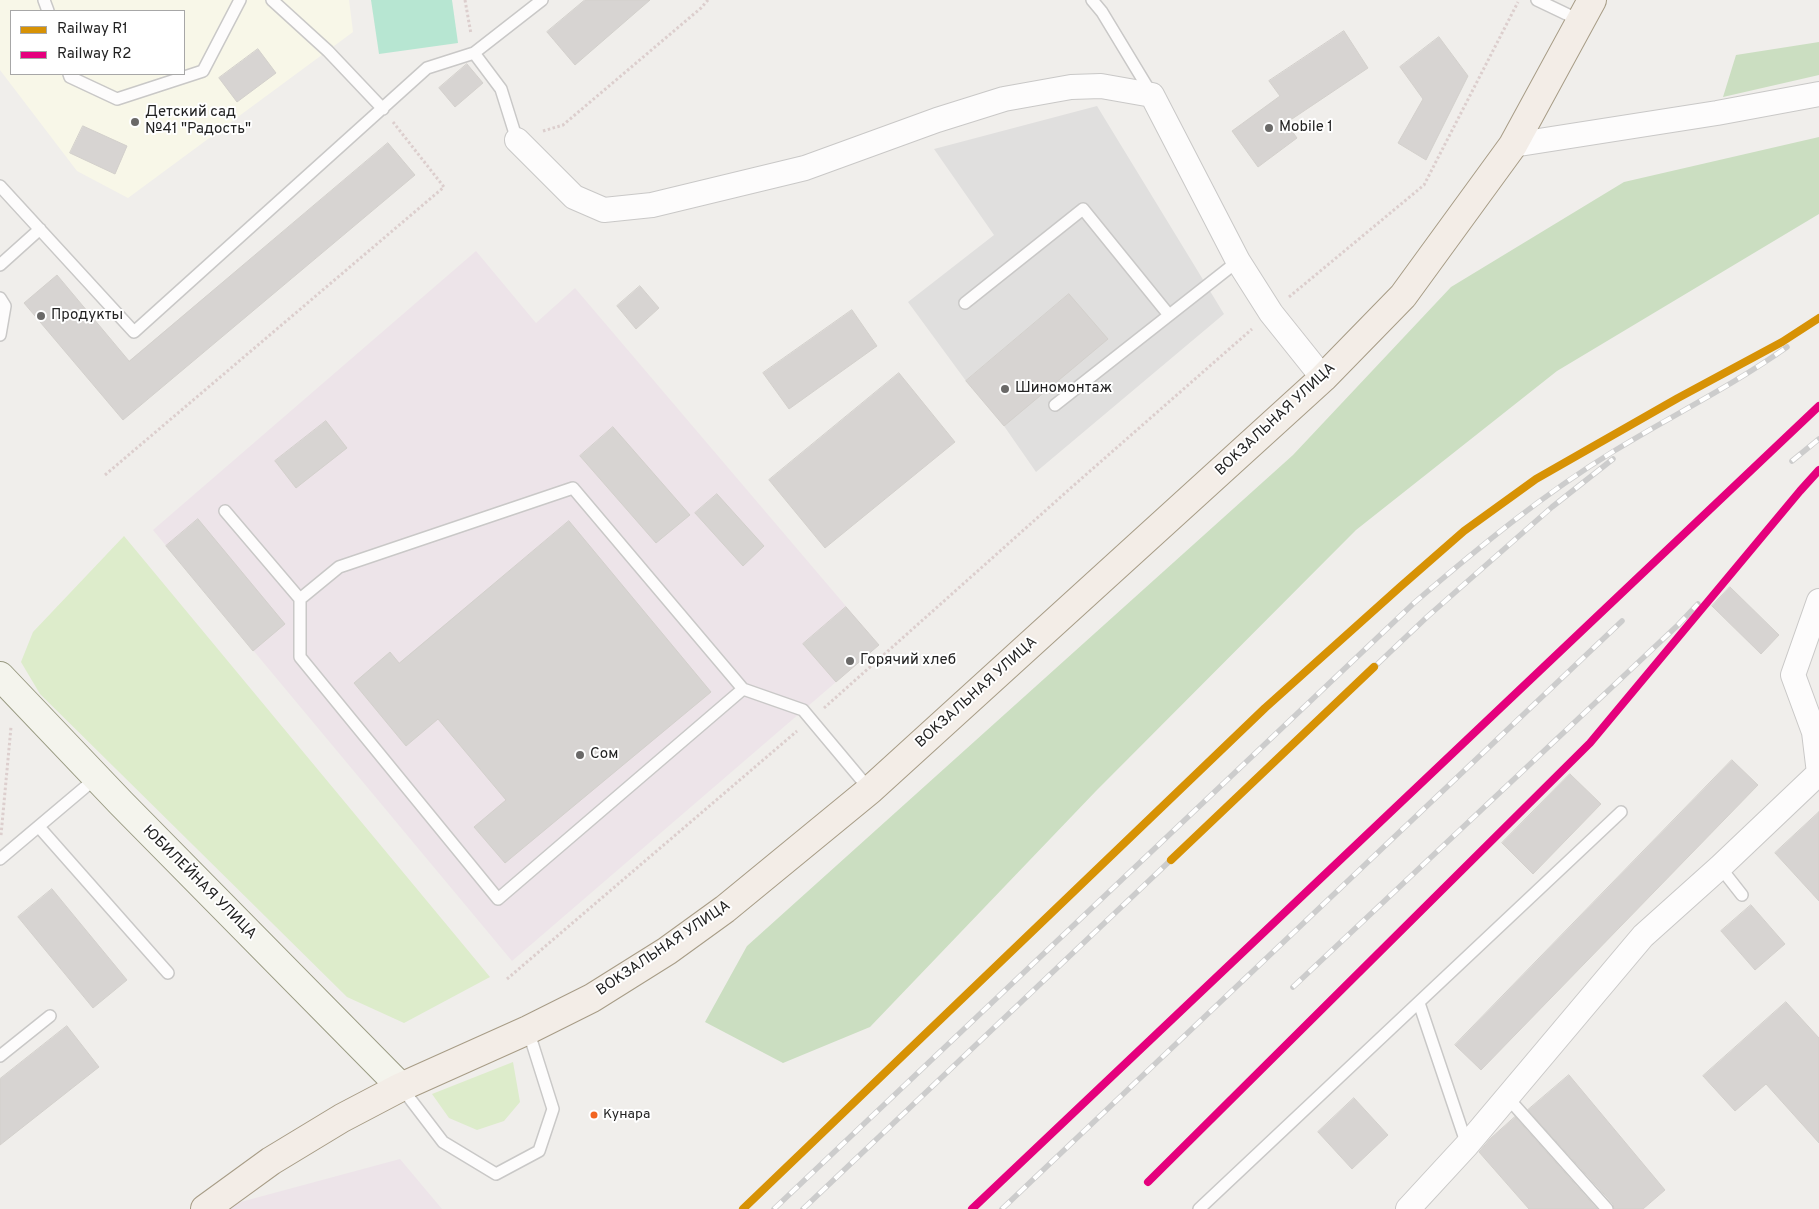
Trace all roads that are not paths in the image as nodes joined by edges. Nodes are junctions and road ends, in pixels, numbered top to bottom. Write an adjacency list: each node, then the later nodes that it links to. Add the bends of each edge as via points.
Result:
1 (240, 0): 10 (lane, via 204,71 117,98)
2 (272, 0): 13 (lane, via 328,51)
3 (542, 0): 9 (lane)
4 (1092, 0): 8 (lane)
5 (1101, 0): 8 (lane)
6 (1537, 0): 7 (lane)
7 (1587, 10): 15 (main road, ВОКЗАЛЬНАЯ УЛИЦА)
8 (1102, 12): 12 (lane)
9 (474, 53): 13 (lane, via 427,68); 14 (lane, via 501,89)
10 (69, 75)
11 (1819, 94): 15 (street)
12 (1152, 95): 14 (street, via 1101,86 1071,87 1004,99 805,168 652,205 604,210 574,197); 18 (street)
13 (383, 109): 17 (lane, via 134,332)
14 (517, 140)
15 (1514, 146): 24 (main road, ВОКЗАЛЬНАЯ УЛИЦА, via 1403,296)
16 (0, 186): 17 (lane)
17 (40, 229): 19 (lane)
18 (1238, 261): 22 (lane); 24 (street, via 1271,313)
19 (0, 265)
20 (0, 298): 23 (lane, via 5,306)
21 (966, 303): 22 (lane, via 1083,209)
22 (1169, 315): 25 (lane)
23 (0, 335)
24 (1323, 378): 32 (main road, ВОКЗАЛЬНАЯ УЛИЦА)
25 (1055, 405)
26 (226, 510): 27 (lane)
27 (300, 599): 30 (lane, via 339,567 574,488); 30 (lane, via 300,657 498,899)
28 (1819, 601): 36 (street, via 1793,675 1814,732 1819,773)
29 (7, 684): 31 (street, ЮБИЛЕЙНАЯ УЛИЦА)
30 (743, 689): 32 (lane, via 803,710)
31 (96, 778): 34 (lane); 43 (street, ЮБИЛЕЙНАЯ УЛИЦА)
32 (870, 790): 41 (main road, ВОКЗАЛЬНАЯ УЛИЦА, via 725,909 668,951 592,998)
33 (1621, 812): 39 (lane)
34 (38, 827): 35 (lane); 38 (lane)
35 (0, 859)
36 (1720, 866): 37 (lane); 44 (street, via 1643,936)
37 (1742, 895)
38 (168, 973)
39 (1419, 1003): 45 (lane); 47 (lane)
40 (50, 1016): 42 (lane)
41 (528, 1030): 43 (main road, ВОКЗАЛЬНАЯ УЛИЦА); 43 (lane, via 553,1109 540,1151 496,1174 443,1142)
42 (0, 1056)
43 (401, 1087): 46 (main road, ВОКЗАЛЬНАЯ УЛИЦА, via 271,1161)
44 (1507, 1097): 45 (street); 49 (lane)
45 (1467, 1145): 48 (street)
46 (205, 1209)
47 (1199, 1209)
48 (1408, 1209)
49 (1606, 1209)

